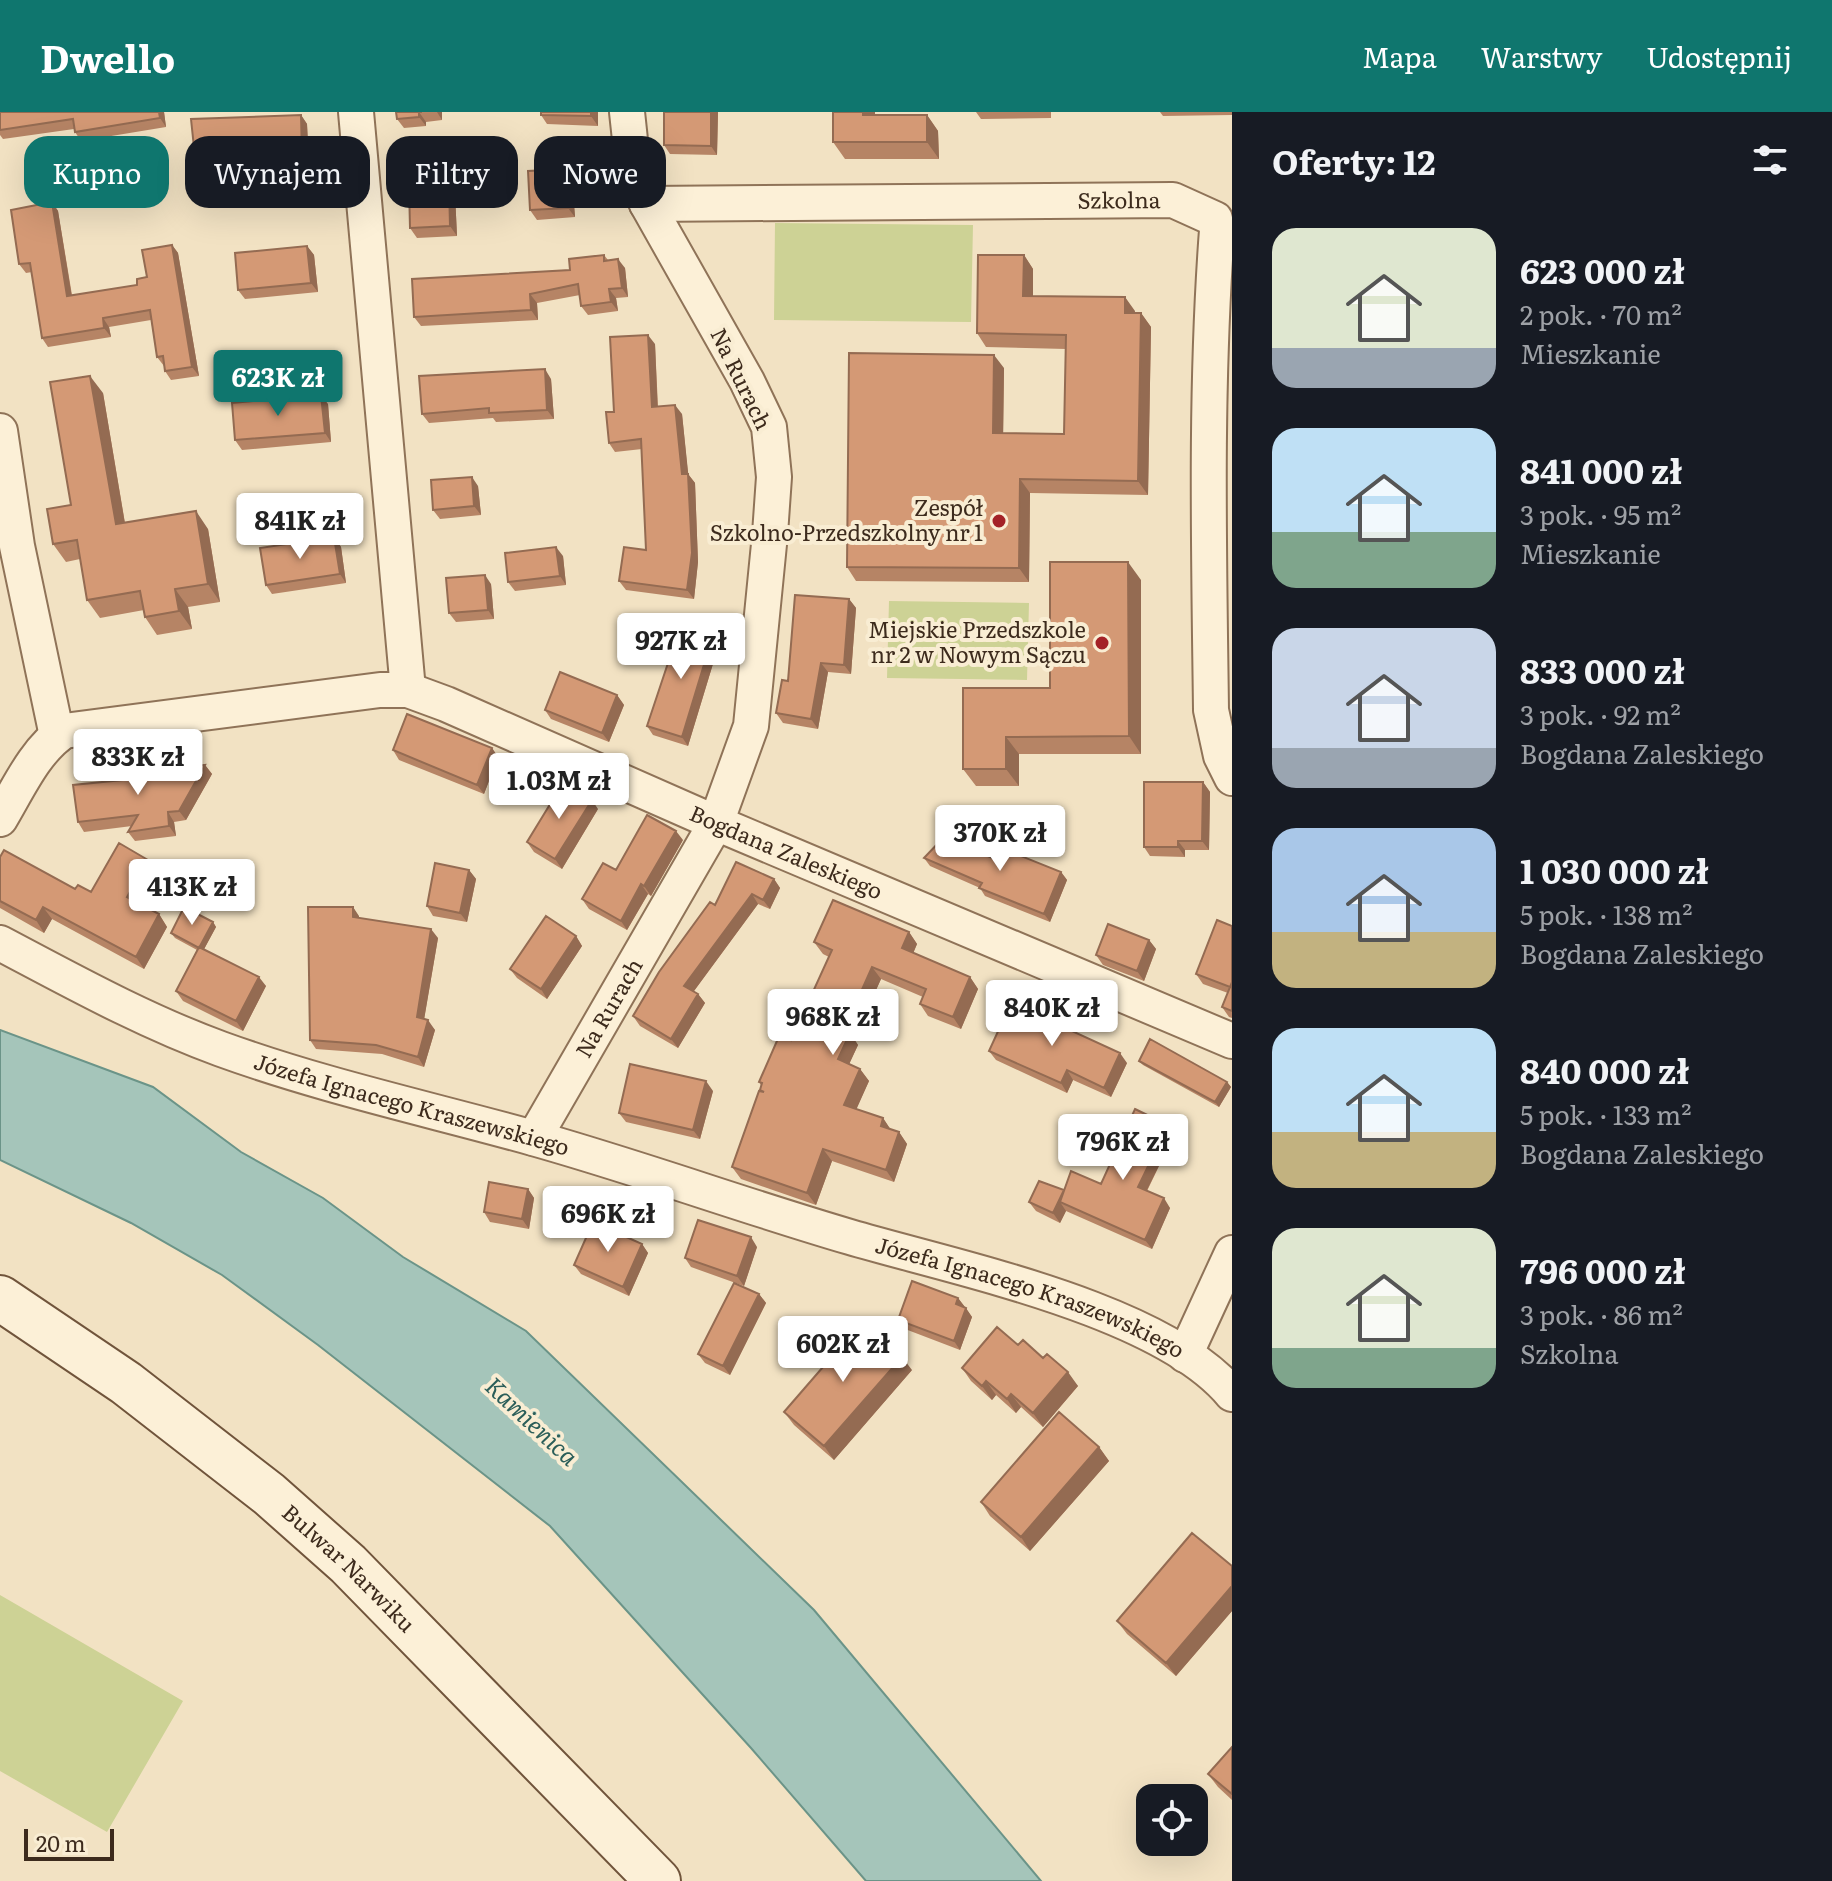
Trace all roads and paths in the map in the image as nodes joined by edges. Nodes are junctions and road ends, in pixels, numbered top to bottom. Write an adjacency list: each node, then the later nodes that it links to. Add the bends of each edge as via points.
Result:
1 (356, 112): 9 (street)
2 (627, 112): 3 (street, Na Rurach)
3 (630, 136)
4 (666, 204): 6 (street, Szkolna, via 1182,202 1215,219 1212,300)
5 (649, 208): 13 (street, Na Rurach, via 769,427 773,491 751,726)
6 (1221, 388): 8 (street, Szkolna)
7 (0, 431): 10 (street, via 17,546)
8 (1221, 634): 11 (street, Szkolna, via 1211,710 1221,756)
9 (408, 690): 10 (street, Bogdana Zaleskiego, via 64,731); 13 (street, Bogdana Zaleskiego)
10 (57, 736): 12 (street, via 40,753)
11 (1232, 778)
12 (0, 819)
13 (716, 823): 15 (street, Bogdana Zaleskiego); 16 (street, Na Rurach)
14 (0, 943): 16 (street, Józefa Ignacego Kraszewskiego, via 118,1005 220,1049 399,1104)
15 (1232, 1041)
16 (534, 1138): 19 (street, Józefa Ignacego Kraszewskiego, via 1027,1287 1136,1327)
17 (1232, 1253): 19 (street)
18 (0, 1298): 21 (main road, Bulwar Narwiku, via 126,1383 292,1514 348,1564)
19 (1185, 1355): 20 (street, Józefa Ignacego Kraszewskiego)
20 (1232, 1394)
21 (658, 1881)

